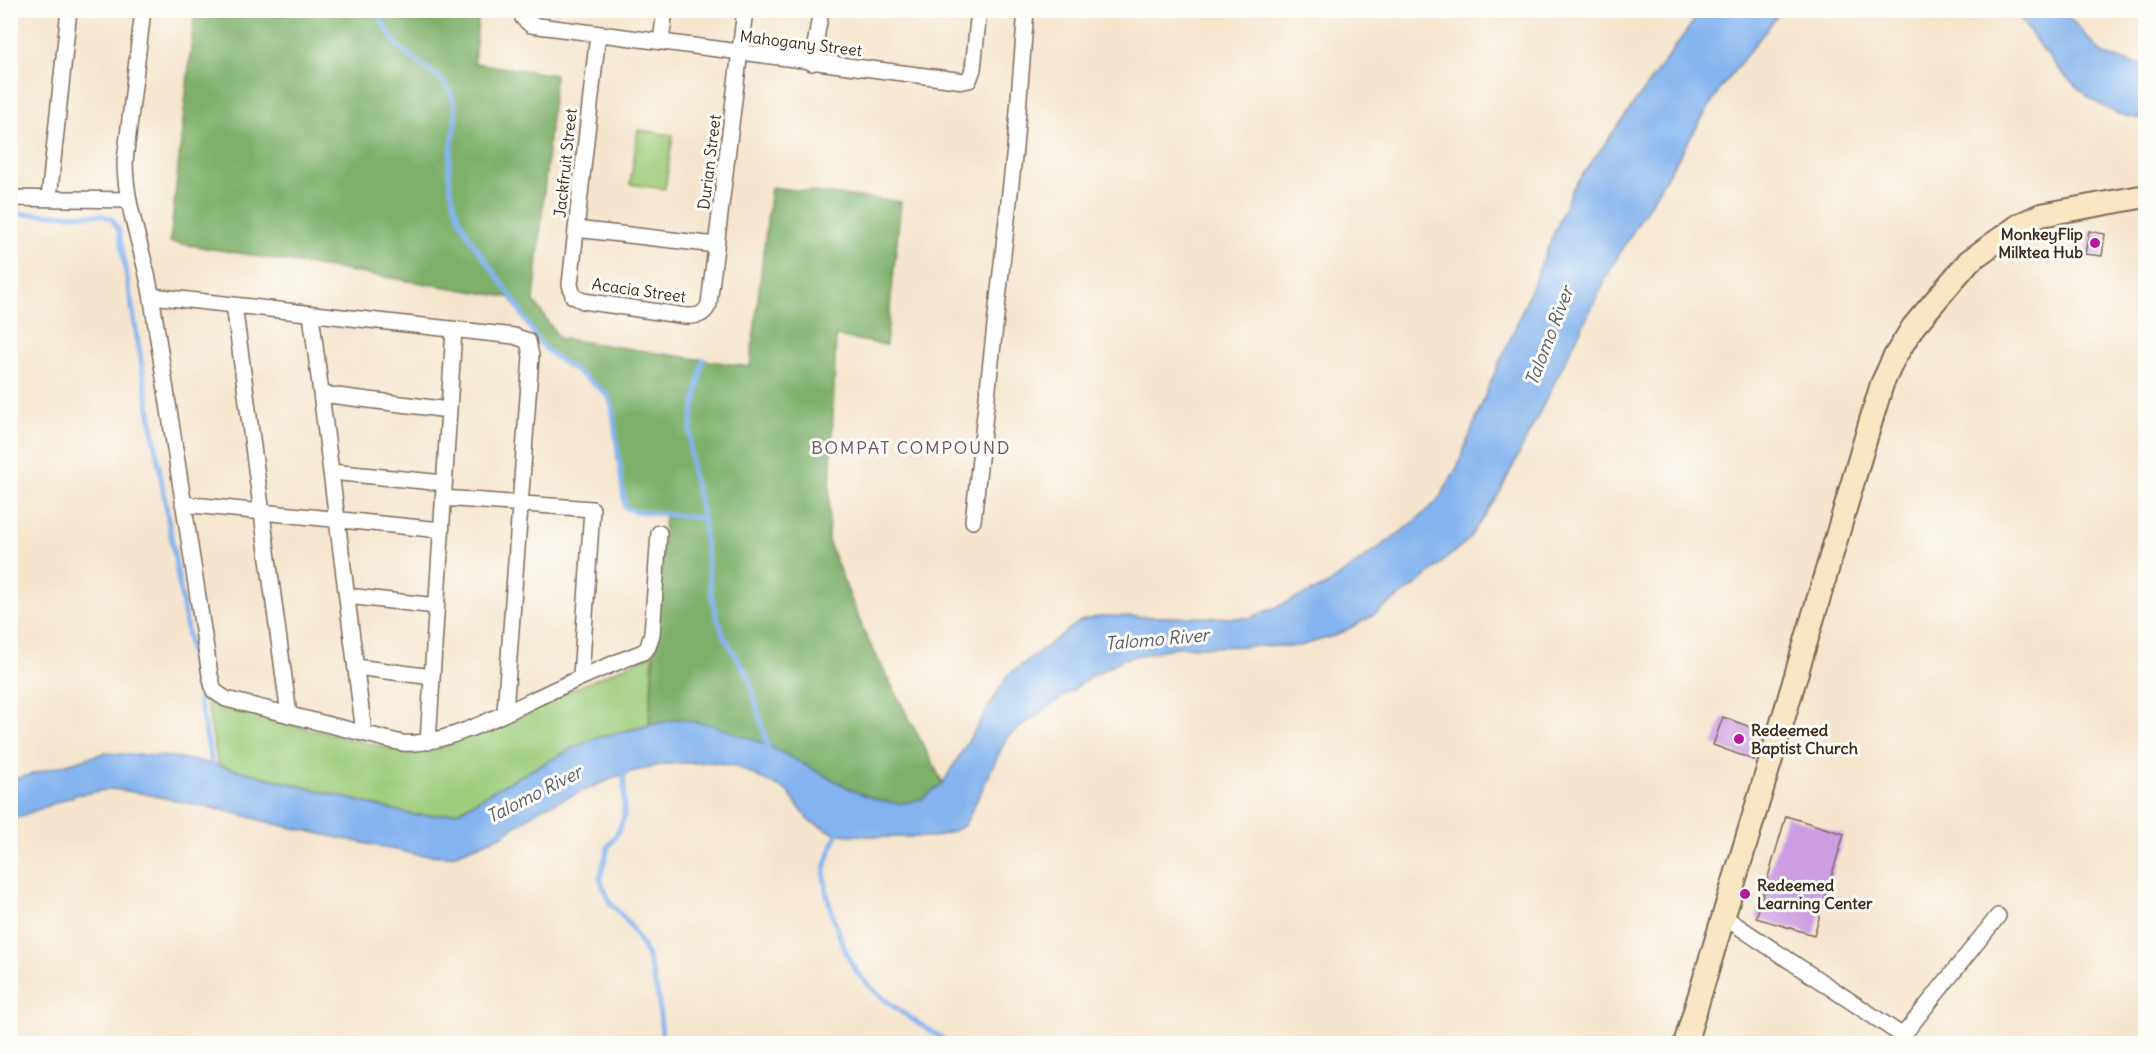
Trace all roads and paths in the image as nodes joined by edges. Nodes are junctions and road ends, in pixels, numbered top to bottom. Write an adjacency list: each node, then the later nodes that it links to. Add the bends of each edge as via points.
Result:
1 (69, 10): 15 (street)
2 (143, 10): 16 (street, via 125,161)
3 (664, 10): 10 (street)
4 (745, 10): 11 (street, Durian Street)
5 (821, 10): 12 (street)
6 (979, 10): 12 (street, Mahogany Street, via 969,80)
7 (1026, 10): 33 (street, via 1016,148)
8 (522, 14): 9 (street, Mahogany Street, via 531,25)
9 (598, 34): 10 (street, Mahogany Street); 17 (street, Jackfruit Street)
10 (661, 42): 11 (street, Mahogany Street)
11 (740, 53): 12 (street, Mahogany Street); 18 (street, Durian Street)
12 (812, 63)
13 (2145, 196): 46 (street, via 2041,215 2021,224 1969,261 1913,327 1894,358 1875,406)
14 (10, 198): 15 (street)
15 (49, 198): 16 (street)
16 (128, 201): 19 (street)
17 (576, 229): 18 (street); 20 (street, Jackfruit Street, via 570,284)
18 (716, 245): 23 (street, Durian Street, via 709,304)
19 (152, 296): 21 (street); 30 (street)
20 (573, 296): 23 (street, Acacia Street, via 583,301)
21 (234, 305): 22 (street); 31 (street)
22 (311, 314): 24 (street); 25 (street)
23 (701, 315)
24 (454, 330): 26 (street); 29 (street, via 521,338 531,347)
25 (321, 394): 26 (street); 27 (street)
26 (449, 410): 28 (street)
27 (331, 472): 28 (street); 32 (street)
28 (444, 490): 29 (street); 34 (street)
29 (520, 503): 40 (street, via 592,509); 41 (street)
30 (183, 504): 31 (street); 42 (street, via 214,691 226,699)
31 (261, 512): 32 (street); 42 (street)
32 (337, 519): 34 (street); 36 (street)
33 (973, 521)
34 (441, 530): 37 (street)
35 (659, 533): 40 (street, via 648,647)
36 (347, 596): 37 (street); 38 (street)
37 (436, 606): 39 (street)
38 (356, 667): 39 (street); 43 (street)
39 (432, 677): 44 (street)
40 (581, 677): 41 (street)
41 (505, 712): 44 (street)
42 (288, 715): 43 (street)
43 (364, 733): 44 (street, via 402,743)
44 (428, 742)
45 (1998, 916): 47 (street)
46 (1724, 917): 47 (street); 48 (street)
47 (1900, 1040)
48 (1685, 1044)

